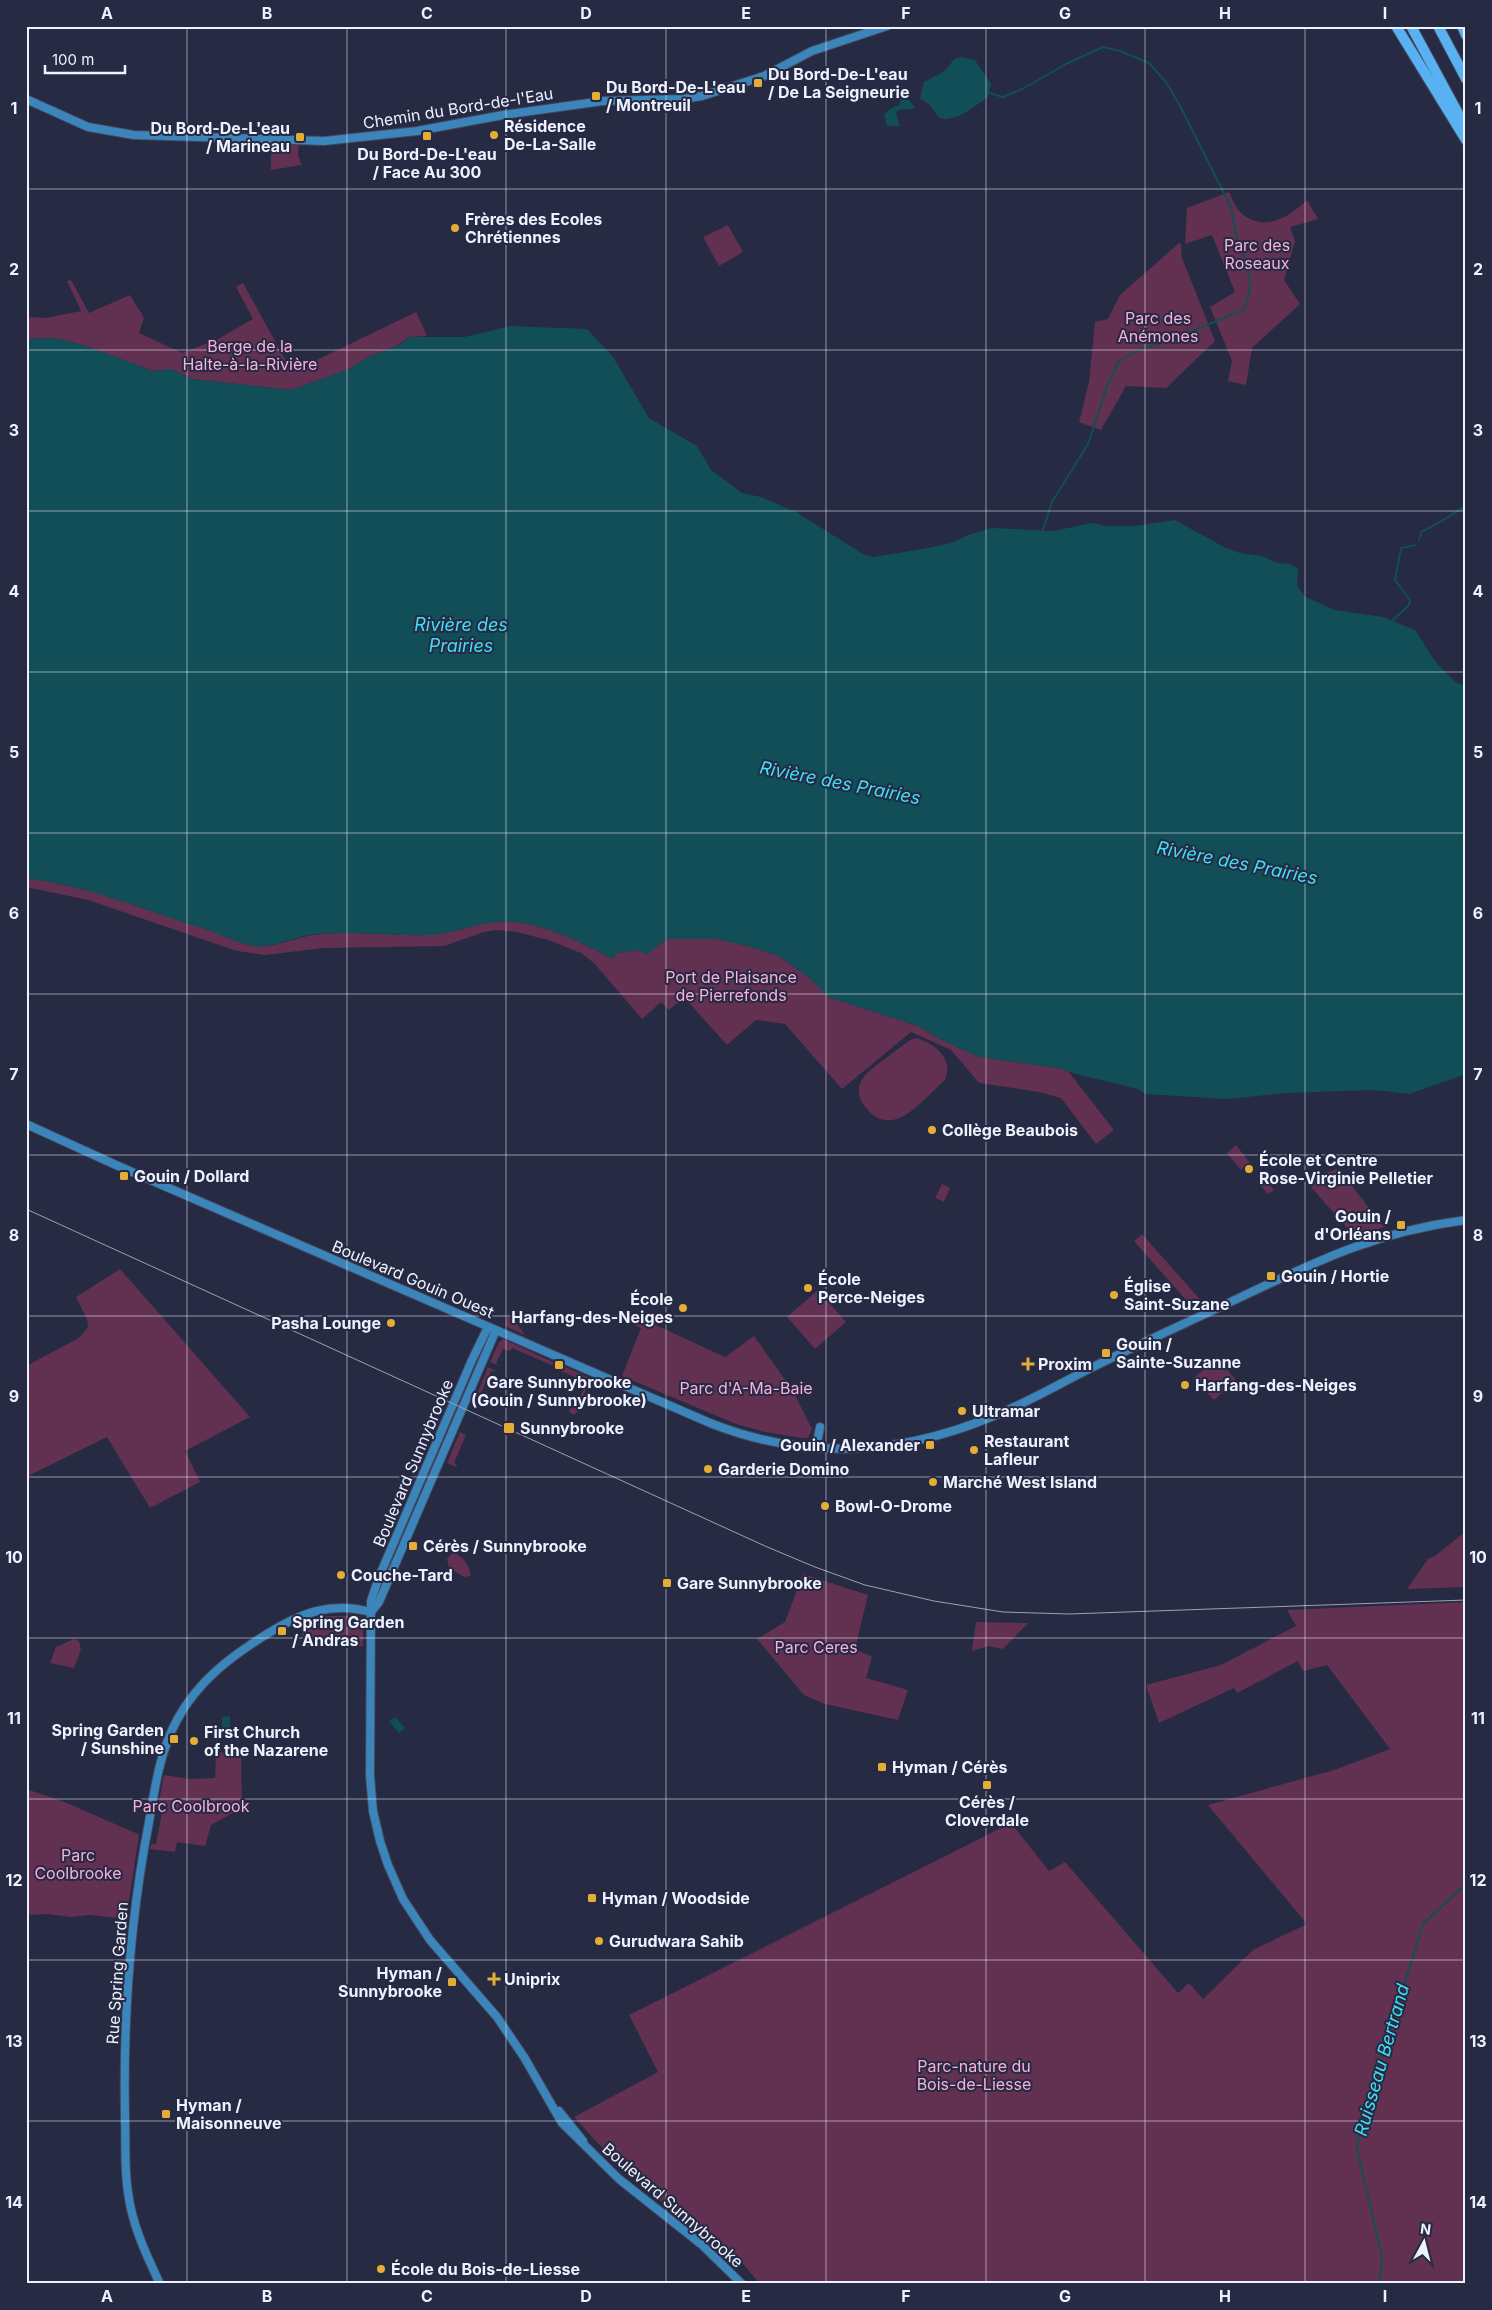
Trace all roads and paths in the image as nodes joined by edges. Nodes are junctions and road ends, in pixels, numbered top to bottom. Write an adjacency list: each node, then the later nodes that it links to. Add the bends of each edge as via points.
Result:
1 (887, 26): 8 (street, Chemin du Bord-de-l'Eau, via 812,51 764,76 702,96 602,101 417,131 324,141 134,135 88,127)
2 (1396, 26): 10 (highway)
3 (1411, 26): 9 (highway)
4 (1438, 26): 7 (highway)
5 (1462, 26): 6 (highway)
6 (1466, 35)
7 (1466, 79)
8 (26, 99)
9 (1466, 128)
10 (1466, 140)
11 (26, 1124): 13 (street, Boulevard Gouin Ouest)
12 (1466, 1220): 15 (street, Boulevard Gouin Ouest, via 1402,1231 1333,1254 1020,1404 962,1428 891,1446)
13 (492, 1329): 15 (street, Boulevard Gouin Ouest, via 726,1429 759,1440); 16 (street, Boulevard Sunnybrooke, via 476,1351 379,1577)
14 (820, 1427): 15 (street, via 818,1438)
15 (809, 1448)
16 (372, 1612): 17 (street, Rue Spring Garden, via 335,1609 309,1612 295,1617 240,1651 216,1669 192,1695 174,1725 162,1758 143,1854 132,1937 124,2069 128,2196 139,2237); 18 (street, Boulevard Sunnybrooke, via 370,1784 376,1826 403,1899 434,1945 497,2017 562,2123 618,2179 703,2246)
17 (160, 2284)
18 (742, 2284)

